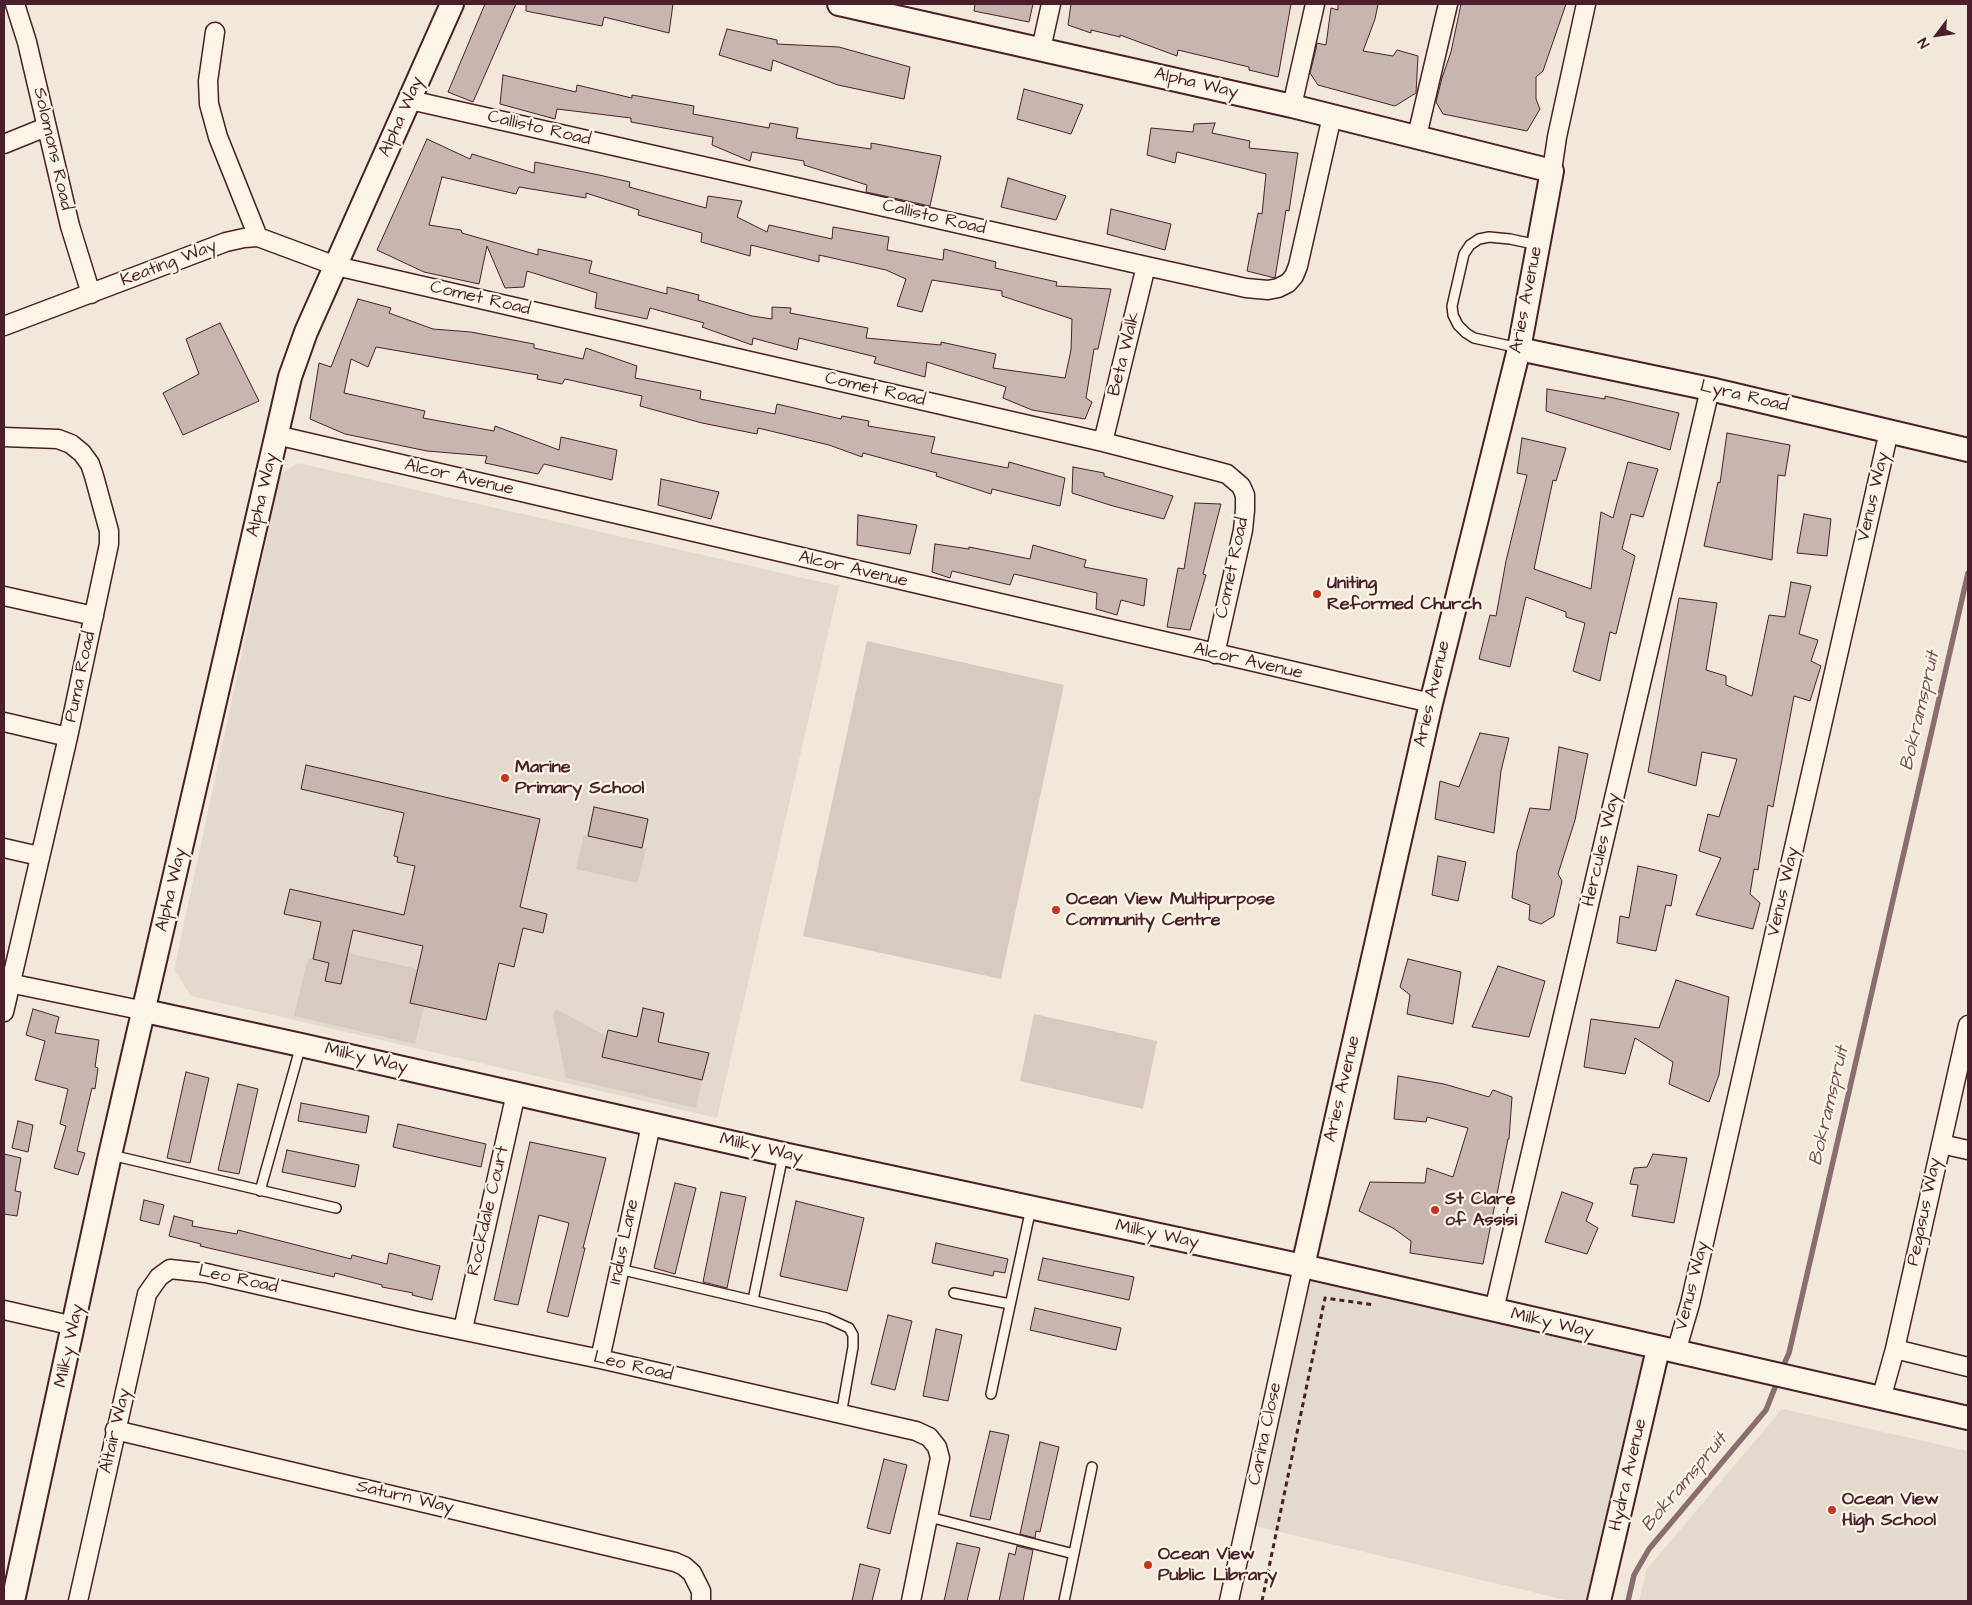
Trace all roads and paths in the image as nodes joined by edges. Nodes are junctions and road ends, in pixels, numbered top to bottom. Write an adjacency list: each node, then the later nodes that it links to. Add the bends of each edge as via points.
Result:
1 (15, 4): 13 (street, Solomons Road)
2 (452, 4): 10 (street, Alpha Way)
3 (839, 4): 9 (street, Alpha Way)
4 (1052, 4): 9 (street)
5 (1315, 4): 11 (street)
6 (1448, 4): 14 (street)
7 (1586, 4): 16 (street, Aries Avenue)
8 (215, 32): 17 (street, via 208,81 209,104 218,136)
9 (1041, 49): 11 (street, Alpha Way)
10 (410, 100): 19 (street, Alpha Way); 20 (street, Callisto Road)
11 (1292, 106): 12 (street, Alpha Way)
12 (1332, 116): 14 (street, Alpha Way); 20 (street, Callisto Road, via 1298,266 1288,283 1278,288 1258,289)
13 (46, 127): 15 (street); 21 (street, Solomons Road, via 70,226)
14 (1417, 136): 16 (street, Alpha Way)
15 (4, 144)
16 (1552, 171): 18 (street, Aries Avenue)
17 (258, 237): 19 (street, Keating Way); 21 (street, Keating Way, via 226,242)
18 (1538, 245): 23 (street, Aries Avenue); 23 (lane, via 1489,237 1470,245 1464,254 1452,306 1458,325 1466,333 1474,338)
19 (336, 266): 26 (street, Alpha Way, via 306,332 290,378); 28 (street, Comet Road)
20 (1146, 266): 28 (street, Beta Walk)
21 (91, 294): 22 (street, Keating Way)
22 (4, 326)
23 (1519, 348): 24 (street, Lyra Road); 33 (street, Aries Avenue)
24 (1710, 389): 25 (street, Lyra Road); 60 (street, Hercules Way)
25 (1889, 430): 29 (street, Lyra Road); 64 (street, Venus Way, via 1690,1304)
26 (276, 436): 32 (street, Alcor Avenue); 39 (street, Alpha Way)
27 (4, 438): 31 (street, Puma Road, via 58,439 71,444 90,464 109,531)
28 (1103, 442): 32 (street, Comet Road, via 1227,474 1241,486 1245,496 1243,530)
29 (1968, 450)
30 (4, 596): 31 (street)
31 (94, 616): 35 (street, Puma Road)
32 (1215, 654): 33 (street, Alcor Avenue)
33 (1430, 703): 52 (street, Aries Avenue)
34 (4, 722): 35 (street)
35 (68, 737): 37 (street, Puma Road)
36 (4, 848): 37 (street)
37 (39, 856): 38 (street, Puma Road)
38 (7, 983): 39 (street); 40 (street, Puma Road)
39 (145, 1011): 42 (street, Milky Way); 48 (street, Milky Way)
40 (4, 1012)
41 (1968, 1025): 45 (street, Pegasus Way)
42 (301, 1044): 43 (street, Milky Way); 49 (lane)
43 (516, 1093): 44 (street, Milky Way); 62 (street, Rockdale Court)
44 (651, 1125): 47 (street, Milky Way); 53 (street, Indus Lane)
45 (1941, 1144): 46 (street); 63 (street, Pegasus Way)
46 (1968, 1150)
47 (783, 1154): 51 (street, Milky Way); 56 (lane)
48 (110, 1155): 49 (lane); 61 (street, Milky Way)
49 (260, 1191): 50 (lane)
50 (336, 1208)
51 (1031, 1208): 52 (street, Milky Way); 57 (lane)
52 (1303, 1266): 60 (street, Milky Way); 80 (street, Carina Close)
53 (619, 1268): 56 (lane); 65 (street, Indus Lane)
54 (170, 1269): 62 (street, Leo Road, via 206,1273); 71 (street, Altair Way, via 159,1277 147,1294)
55 (954, 1293): 57 (lane)
56 (753, 1300): 69 (lane, via 826,1318 849,1328 853,1335 852,1346)
57 (1010, 1304): 67 (lane)
58 (1384, 1307): 81 (path, via 1325,1298)
59 (4, 1310): 61 (street)
60 (1494, 1310): 64 (street, Milky Way)
61 (74, 1326): 75 (street, Milky Way)
62 (463, 1329): 65 (street, Leo Road)
63 (1895, 1349): 66 (street); 68 (street, Pegasus Way)
64 (1667, 1351): 68 (street, Milky Way); 82 (street, Hydra Avenue)
65 (600, 1359): 69 (street, Leo Road)
66 (1968, 1367)
67 (991, 1394)
68 (1881, 1399): 70 (street, Milky Way)
69 (841, 1415): 73 (street, Leo Road, via 916,1431 929,1437 940,1458)
70 (1968, 1418)
71 (115, 1430): 76 (street, Altair Way); 77 (street, Saturn Way, via 675,1562 692,1572 702,1591)
72 (1092, 1467): 74 (lane)
73 (929, 1517): 74 (lane); 78 (street, Leo Road)
74 (1074, 1554): 79 (lane)
75 (13, 1601)
76 (78, 1601)
77 (702, 1601)
78 (911, 1601)
79 (1064, 1601)
80 (1229, 1601)
81 (1262, 1601)
82 (1599, 1601)

